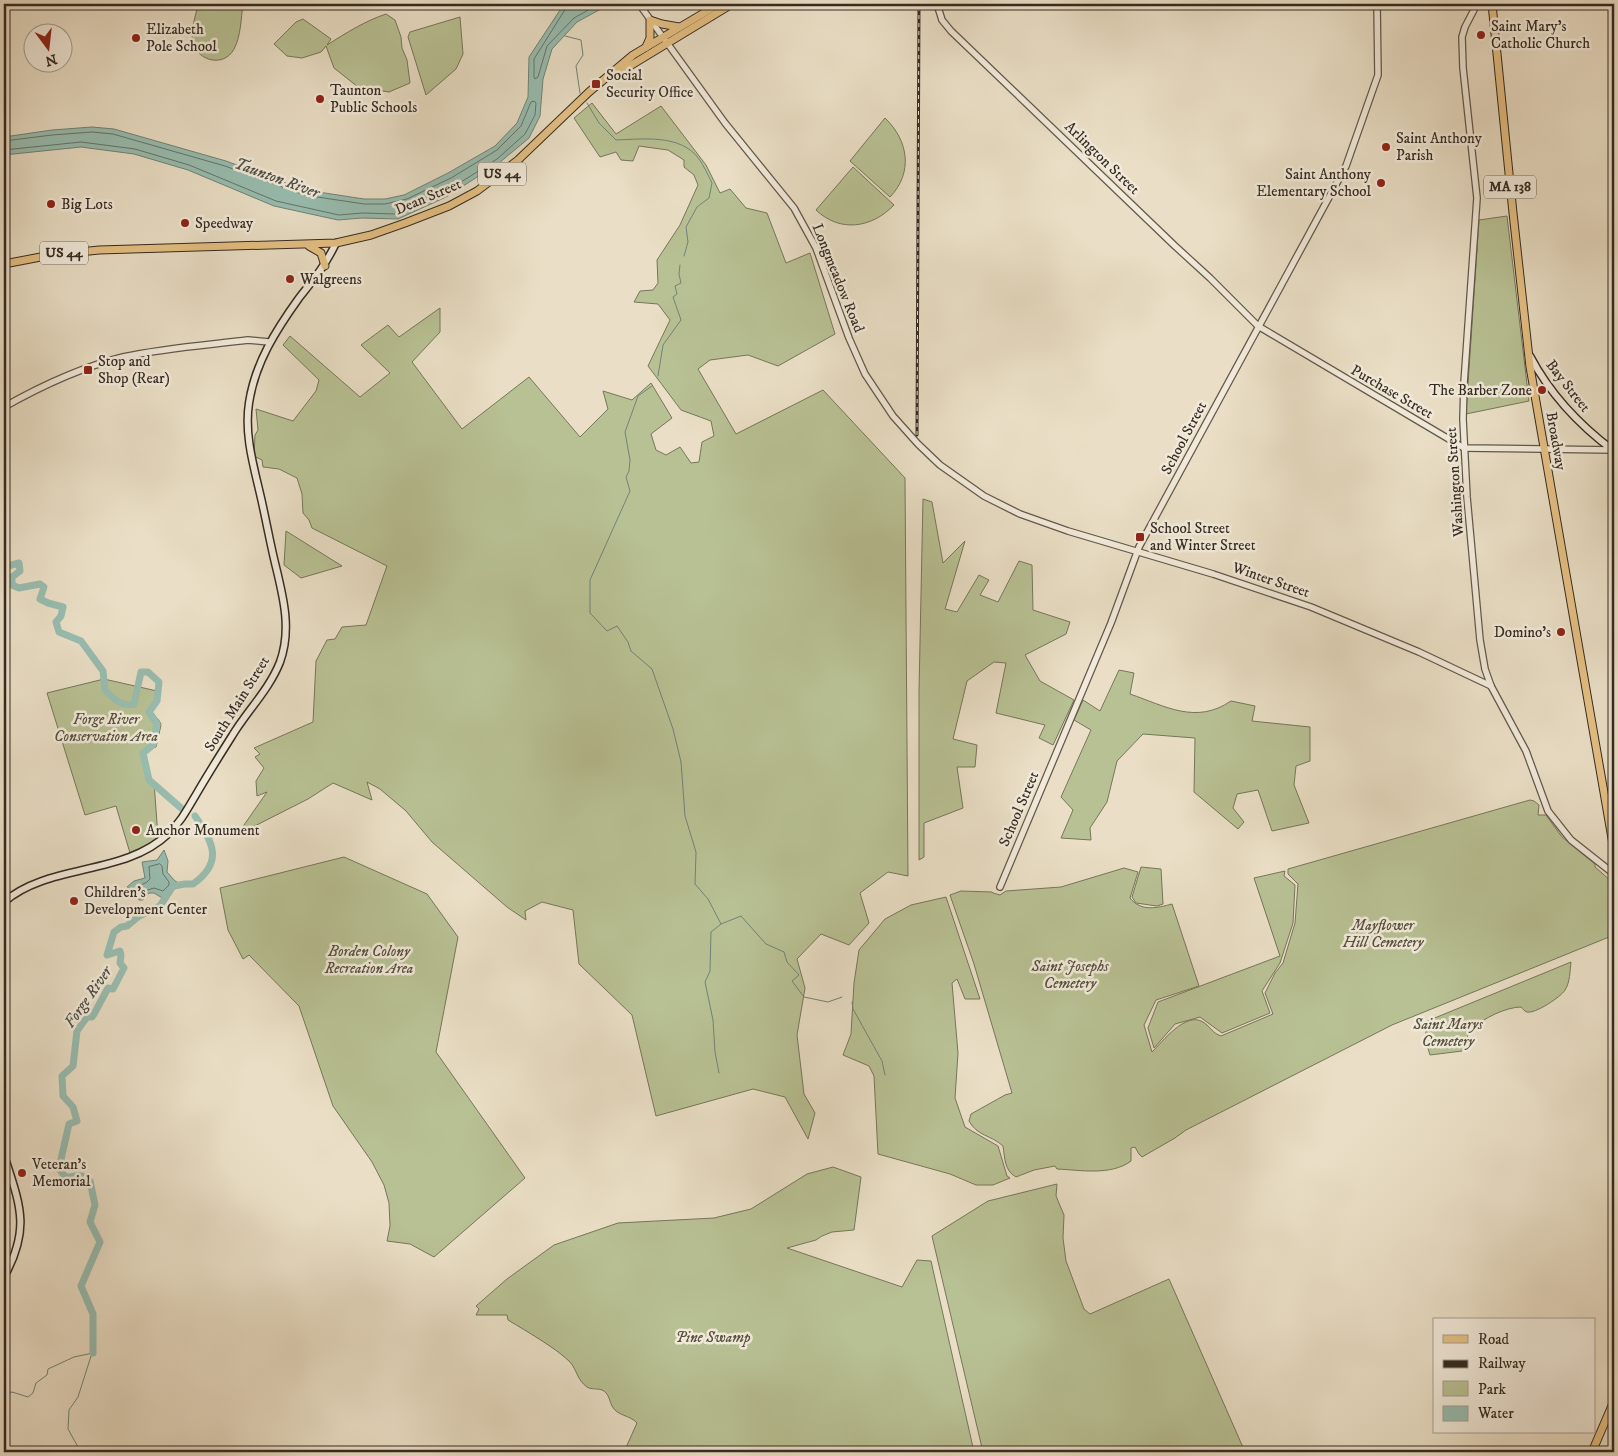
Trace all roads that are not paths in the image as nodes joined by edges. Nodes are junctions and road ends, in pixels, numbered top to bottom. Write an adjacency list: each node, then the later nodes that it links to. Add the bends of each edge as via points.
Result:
1 (639, 4): 8 (street, Longmeadow Road)
2 (719, 4): 9 (main road, Dean Street / US 44)
3 (732, 4): 10 (main road, Dean Street / US 44)
4 (937, 4): 18 (street, Arlington Street, via 942,20 951,31)
5 (1377, 4): 18 (street, School Street, via 1378,75 1348,160)
6 (1477, 4): 23 (street, Washington Street, via 1464,27 1462,46 1477,194 1464,383)
7 (1492, 4): 20 (main road, Broadway / MA 138)
8 (650, 20): 9 (main road); 10 (street, Longmeadow Road); 11 (main road, via 650,38)
9 (680, 28): 10 (main road, Dean Street / US 44)
10 (665, 41): 11 (main road, Dean Street / US 44); 12 (main road, Dean Street / US 44); 22 (street, Longmeadow Road, via 800,218 820,258 861,367 888,410)
11 (646, 47): 12 (main road, Dean Street / US 44)
12 (610, 76): 13 (main road, Dean Street / US 44, via 518,160 477,191 412,220)
13 (336, 243): 14 (main road, US 44); 16 (main road); 17 (main road, via 334,258)
14 (303, 245): 15 (main road, US 44, via 81,251); 16 (main road, via 319,251)
15 (4, 264)
16 (325, 266): 17 (main road)
17 (305, 292): 19 (main road)
18 (1258, 326): 23 (street, Purchase Street); 26 (street, School Street)
19 (269, 342): 21 (street, via 248,340 120,358 57,381); 31 (main road, South Main Street, via 251,393 248,423 251,455 283,595 285,643 277,669 186,812 167,835 132,856 37,883)
20 (1528, 353): 24 (main road, Broadway / MA 138); 25 (main road, Bay Street, via 1542,378 1563,404)
21 (4, 407)
22 (911, 437): 26 (street, Winter Street, via 952,474 1001,505 1050,525)
23 (1464, 448): 24 (street, Purchase Street); 27 (street, Washington Street, via 1479,630)
24 (1543, 450): 25 (street, Purchase Street); 28 (main road, Broadway / MA 138)
25 (1613, 450)
26 (1136, 552): 27 (street, Winter Street, via 1311,606); 30 (street, School Street, via 1111,623)
27 (1490, 686): 29 (street, Washington Street, via 1526,751 1551,815 1572,840)
28 (1614, 850)
29 (1614, 874)
30 (1000, 887)
31 (4, 902)
32 (4, 1155): 33 (main road, via 17,1196 21,1222 18,1246)
33 (4, 1277)
34 (1614, 1401): 35 (main road)
35 (1592, 1452)

